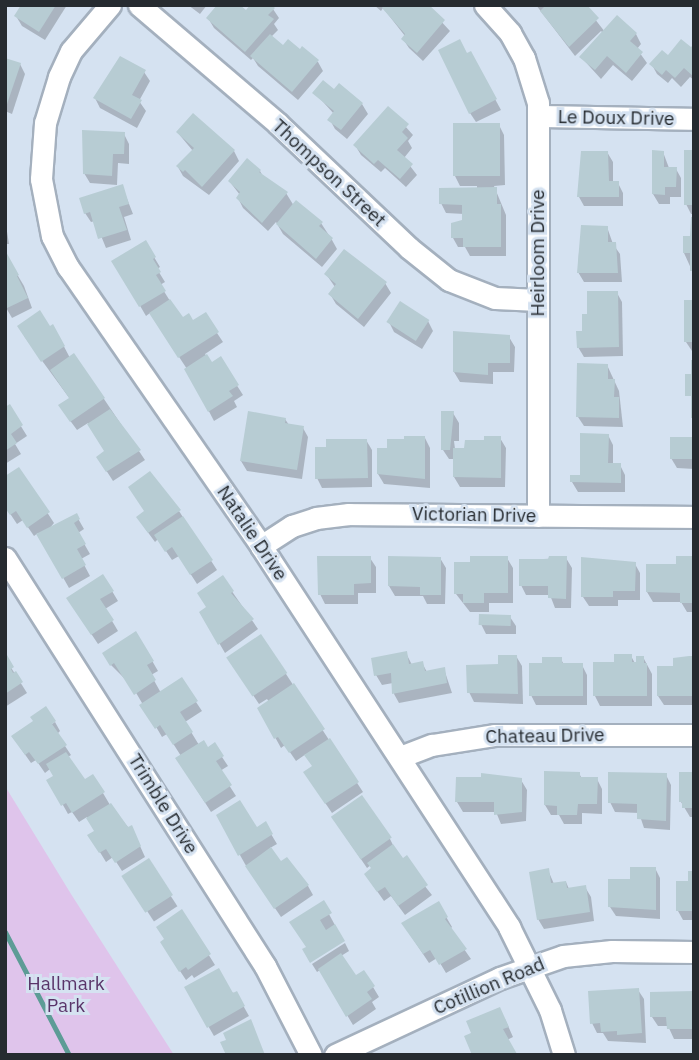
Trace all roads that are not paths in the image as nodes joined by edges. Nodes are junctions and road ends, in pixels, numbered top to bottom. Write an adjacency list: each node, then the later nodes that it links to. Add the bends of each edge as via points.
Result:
1 (110, 5): 9 (street, Natalie Drive, via 72,51 45,123 41,179 49,224 68,267)
2 (139, 5): 6 (street, Thompson Street, via 449,280 495,298)
3 (485, 5): 4 (street, Heirloom Drive, via 510,33 524,58)
4 (539, 116): 5 (street, Le Doux Drive); 6 (street, Heirloom Drive)
5 (694, 120)
6 (538, 300): 7 (street, Heirloom Drive)
7 (538, 516): 8 (street, Victorian Drive); 9 (street, Victorian Drive, via 349,514 292,526)
8 (694, 517)
9 (261, 546): 12 (street, Natalie Drive)
10 (5, 558): 15 (street, Trimble Drive, via 265,966)
11 (694, 736): 12 (street, Chateau Drive, via 495,735 432,745)
12 (400, 757): 14 (street, Natalie Drive)
13 (694, 952): 14 (street, Cotillion Road, via 612,951 564,956)
14 (530, 966): 16 (street, Cotillion Road); 17 (street, Natalie Drive)
15 (311, 1055)
16 (335, 1055)
17 (564, 1055)

